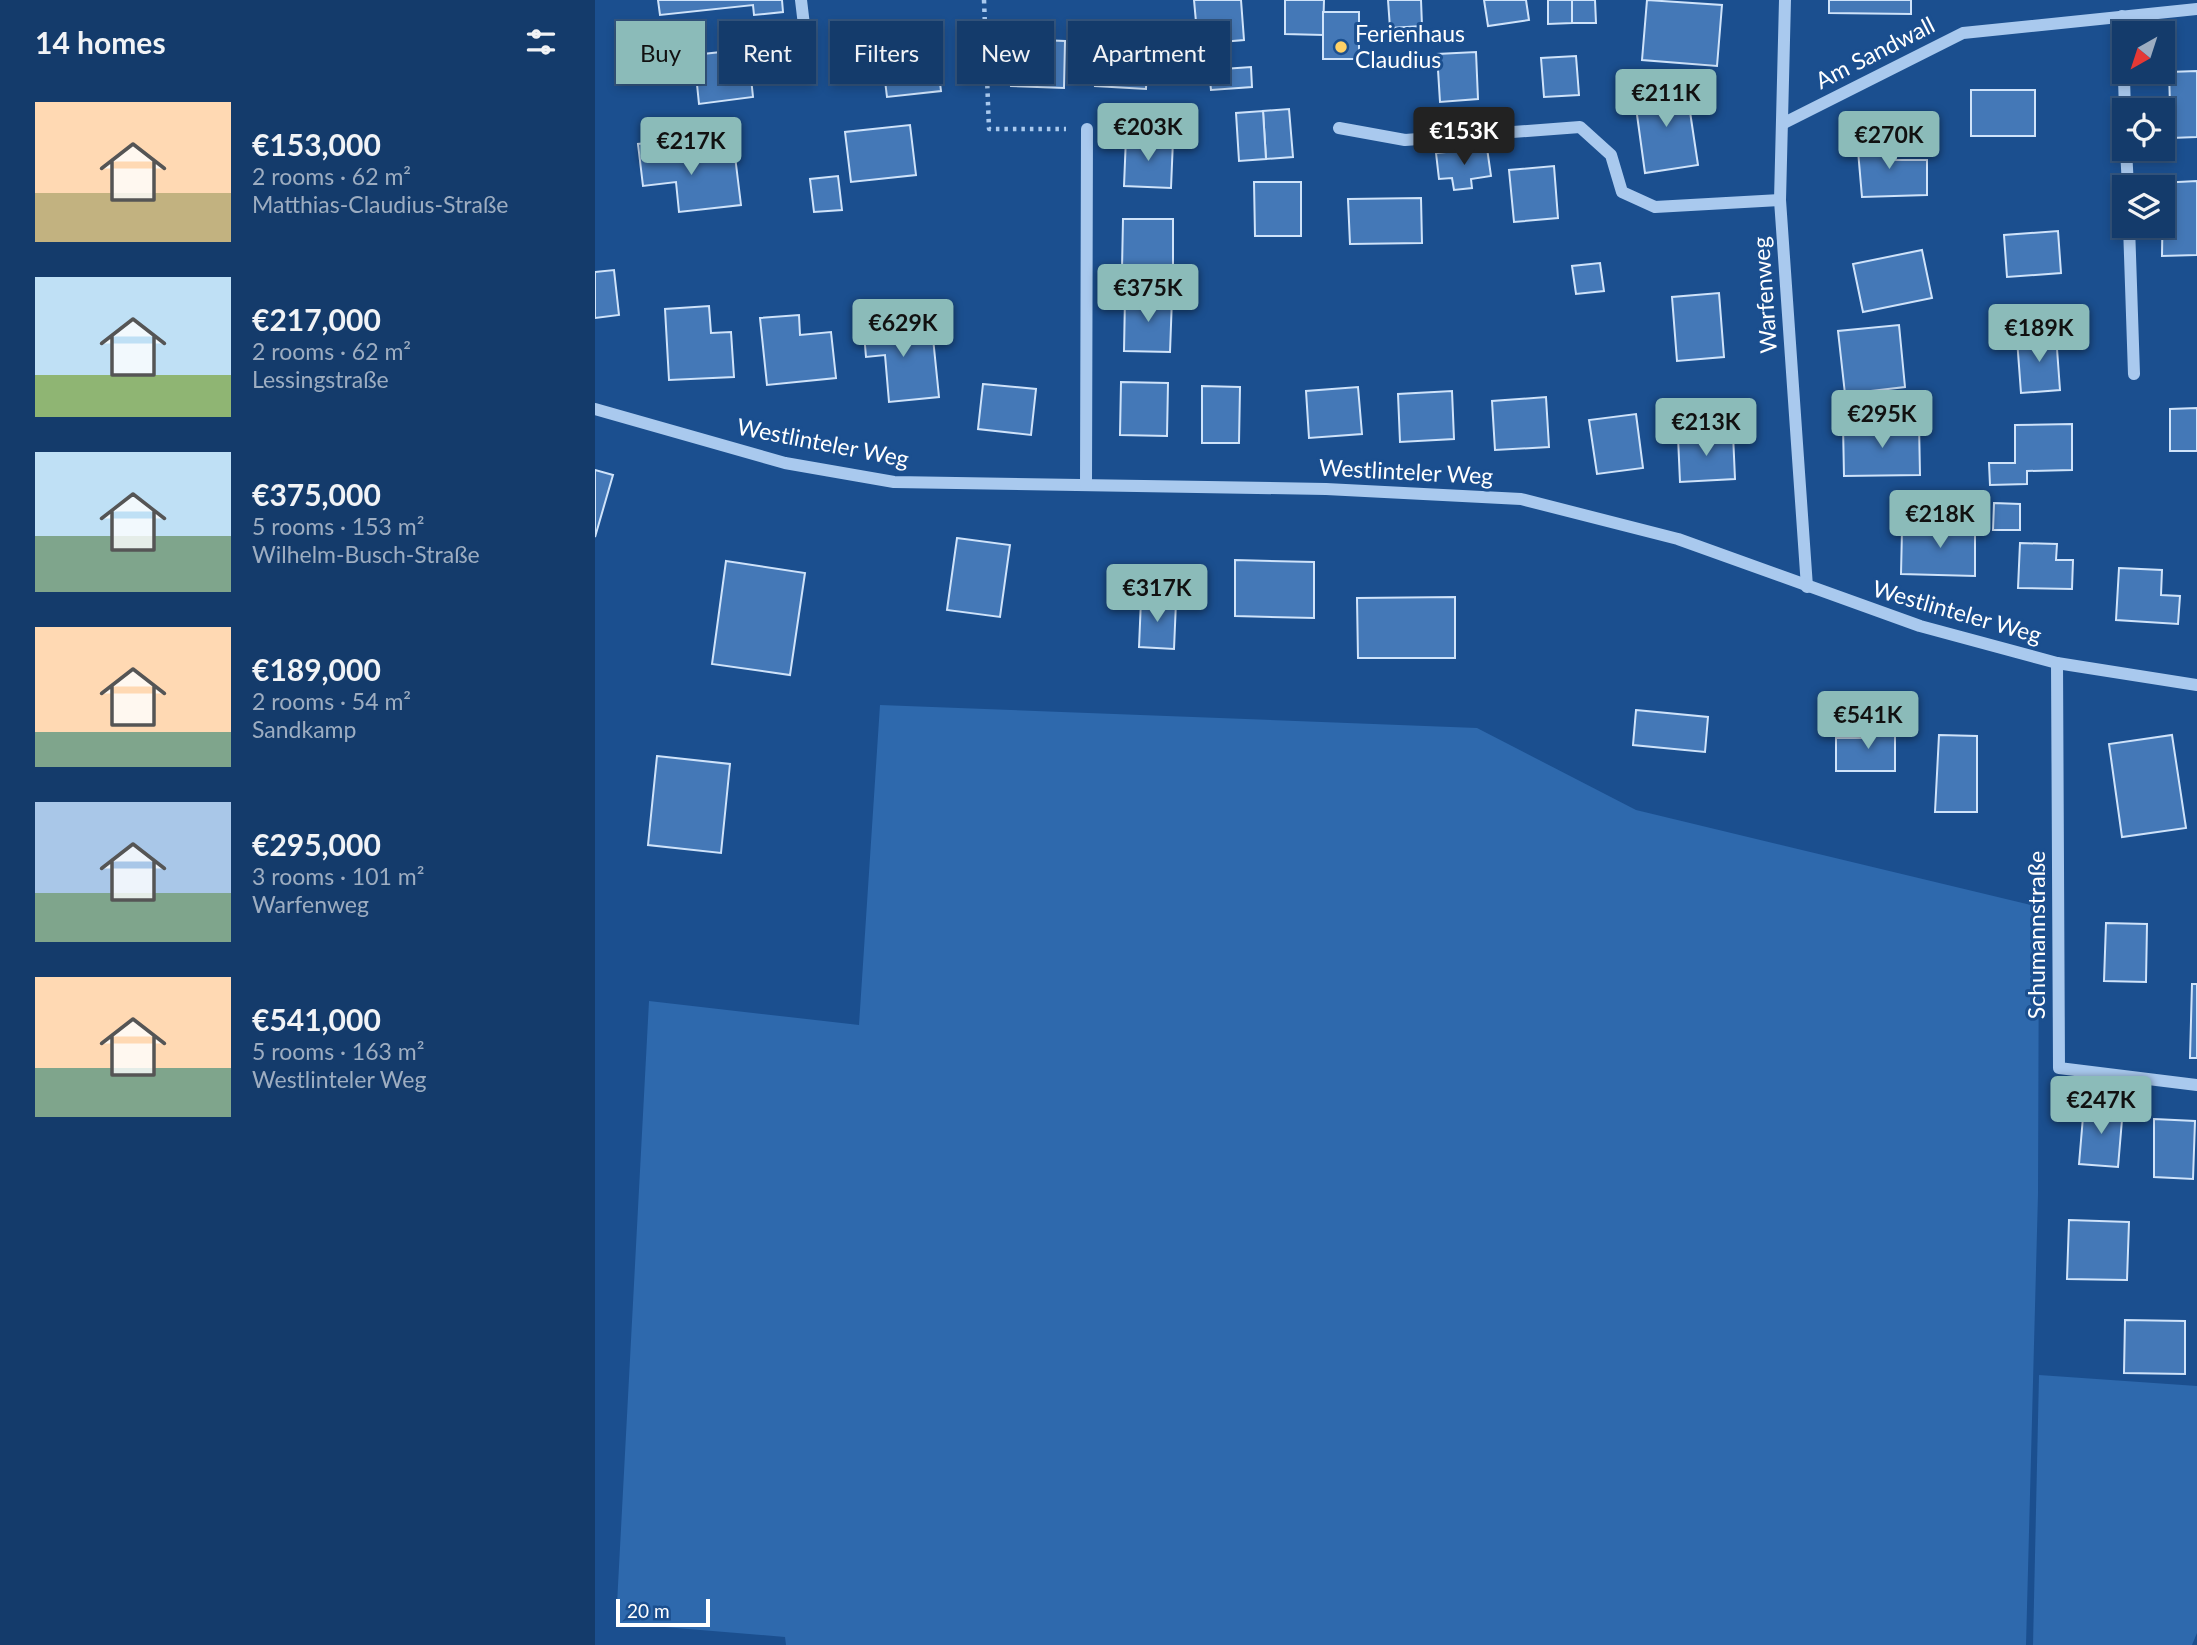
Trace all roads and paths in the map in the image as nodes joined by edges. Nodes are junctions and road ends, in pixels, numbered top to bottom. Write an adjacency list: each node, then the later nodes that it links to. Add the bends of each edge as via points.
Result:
1 (801, 0): 6 (street)
2 (984, 0): 10 (path, via 989,129)
3 (1786, 0): 8 (street, Warfenweg)
4 (2197, 9): 5 (street, Am Sandwall)
5 (2122, 16): 7 (street); 8 (street, Am Sandwall, via 1963,33)
6 (804, 21)
7 (2125, 98)
8 (1784, 123): 11 (street, Warfenweg)
9 (1339, 128): 11 (street, via 1405,139 1580,127 1611,155 1622,192 1654,207)
10 (1087, 129): 15 (street)
11 (1780, 200): 16 (street, Warfenweg)
12 (2129, 238): 13 (street)
13 (2134, 374)
14 (595, 409): 15 (street, Westlinteler Weg, via 785,463 894,482)
15 (1086, 485): 16 (street, Westlinteler Weg, via 1326,489 1521,499 1678,539)
16 (1807, 587): 17 (street, Westlinteler Weg, via 1920,626)
17 (2057, 663): 18 (street, Westlinteler Weg); 19 (street, Schumannstraße, via 2059,1068)
18 (2197, 685)
19 (2197, 1085)

